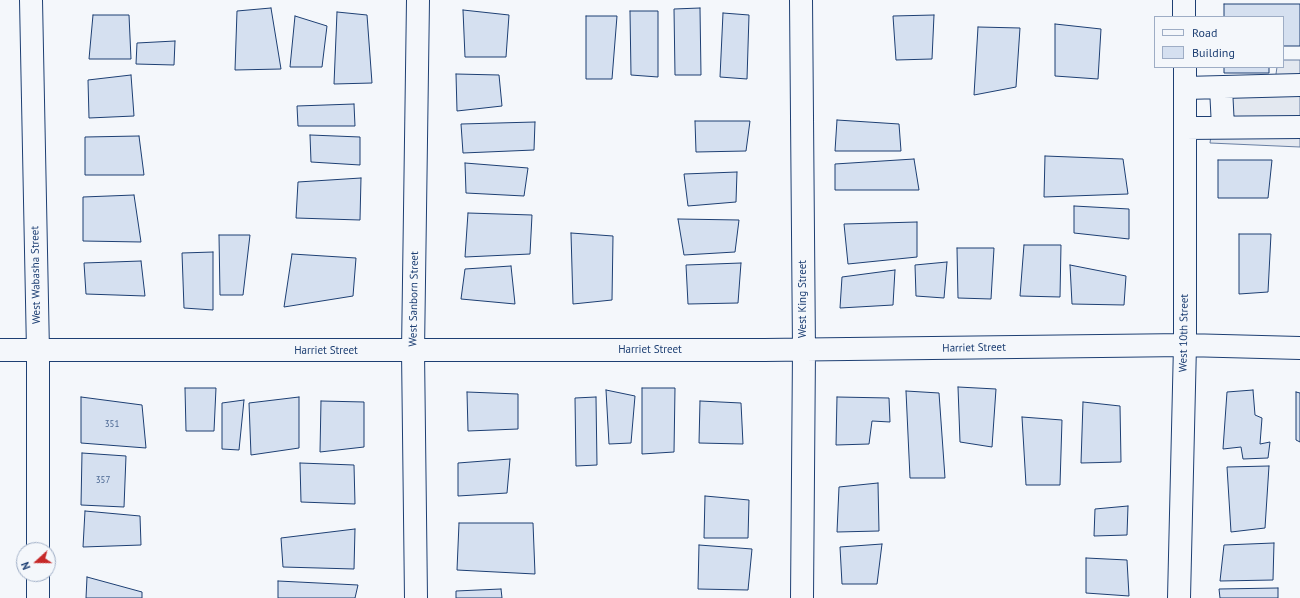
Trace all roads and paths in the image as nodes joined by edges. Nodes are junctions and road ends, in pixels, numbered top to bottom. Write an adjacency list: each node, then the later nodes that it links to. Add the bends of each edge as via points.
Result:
1 (31, 0): 17 (street, West Wabasha Street)
2 (418, 0): 18 (street, West Sanborn Street)
3 (801, 0): 16 (street, West King Street)
4 (1184, 0): 5 (street)
5 (1184, 16)
6 (1185, 68): 8 (street, West 10th Street)
7 (1300, 85): 9 (street)
8 (1185, 88): 9 (street); 12 (street, West 10th Street)
9 (1221, 88): 10 (street)
10 (1223, 127): 11 (street); 12 (street)
11 (1300, 127)
12 (1185, 128): 13 (street, West 10th Street)
13 (1185, 345): 14 (street, Harriet Street); 16 (street, Harriet Street); 24 (street, West 10th Street)
14 (1300, 348)
15 (0, 350): 17 (street, Harriet Street)
16 (804, 350): 18 (street, Harriet Street); 23 (street, West King Street)
17 (38, 351): 18 (street, Harriet Street); 19 (street, West Wabasha Street)
18 (413, 351): 22 (street, West Sanborn Street)
19 (38, 542)
20 (38, 582): 21 (street)
21 (38, 598)
22 (416, 598)
23 (802, 598)
24 (1179, 598)

